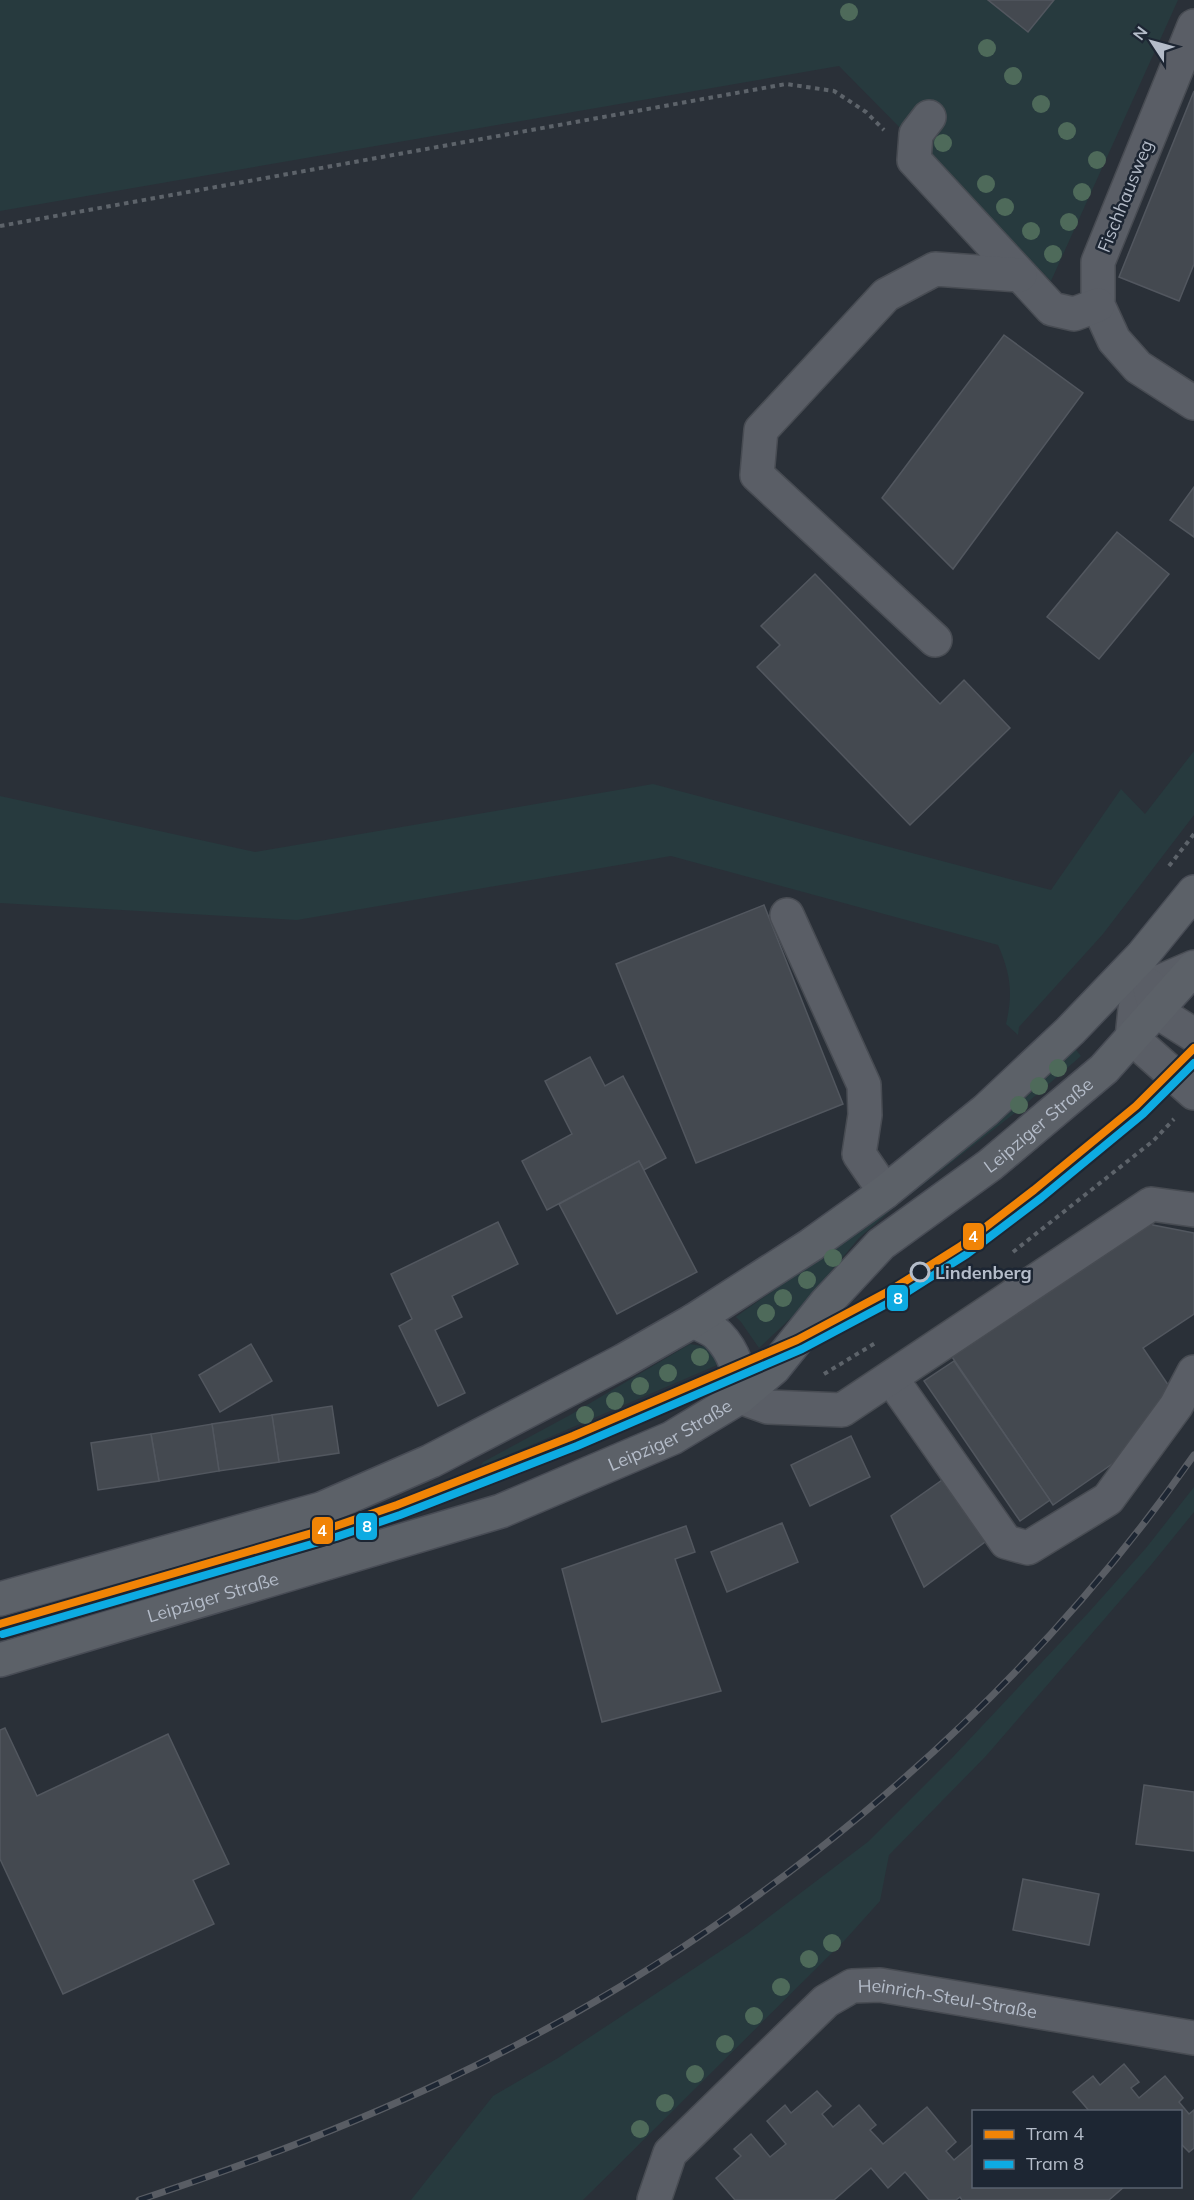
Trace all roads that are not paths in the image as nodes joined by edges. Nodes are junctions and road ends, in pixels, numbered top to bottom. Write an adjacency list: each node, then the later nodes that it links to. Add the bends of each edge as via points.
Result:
1 (1194, 26): 4 (street, Fischhausweg, via 1098,262)
2 (929, 117): 3 (street, via 916,134 914,160)
3 (1020, 274): 4 (street, via 1052,309 1074,314); 6 (street, via 935,269 886,295 761,430 757,475)
4 (1098, 305): 5 (street, Fischhausweg, via 1114,340 1138,367)
5 (1194, 403)
6 (935, 640)
7 (1194, 892): 10 (main road, Leipziger Straße)
8 (787, 915): 14 (street, via 864,1085 865,1115 859,1154)
9 (1194, 967): 10 (street); 10 (main road, Leipziger Straße)
10 (1149, 984): 11 (street); 12 (main road, Leipziger Straße); 14 (main road, Leipziger Straße, via 1070,1031 986,1110)
11 (1194, 1035)
12 (1132, 1038): 13 (street); 19 (main road, Leipziger Straße, via 1104,1069 990,1165 881,1244 826,1303 774,1368)
13 (1194, 1093)
14 (885, 1192): 16 (main road, Leipziger Straße)
15 (1194, 1210): 18 (street, via 1150,1204)
16 (693, 1321): 19 (main road, via 717,1334 730,1350 741,1382); 20 (main road, Leipziger Straße, via 431,1461 321,1509)
17 (1194, 1372): 18 (street, via 1176,1406 1107,1498 1028,1548 1006,1542)
18 (891, 1378): 19 (street, via 842,1410 768,1407)
19 (740, 1397): 21 (main road, Leipziger Straße, via 672,1438 501,1511)
20 (0, 1599)
21 (0, 1660)
22 (1194, 2038): 23 (street, Heinrich-Steul-Straße, via 880,1985 852,1986 826,2001 670,2153)
23 (654, 2200)

